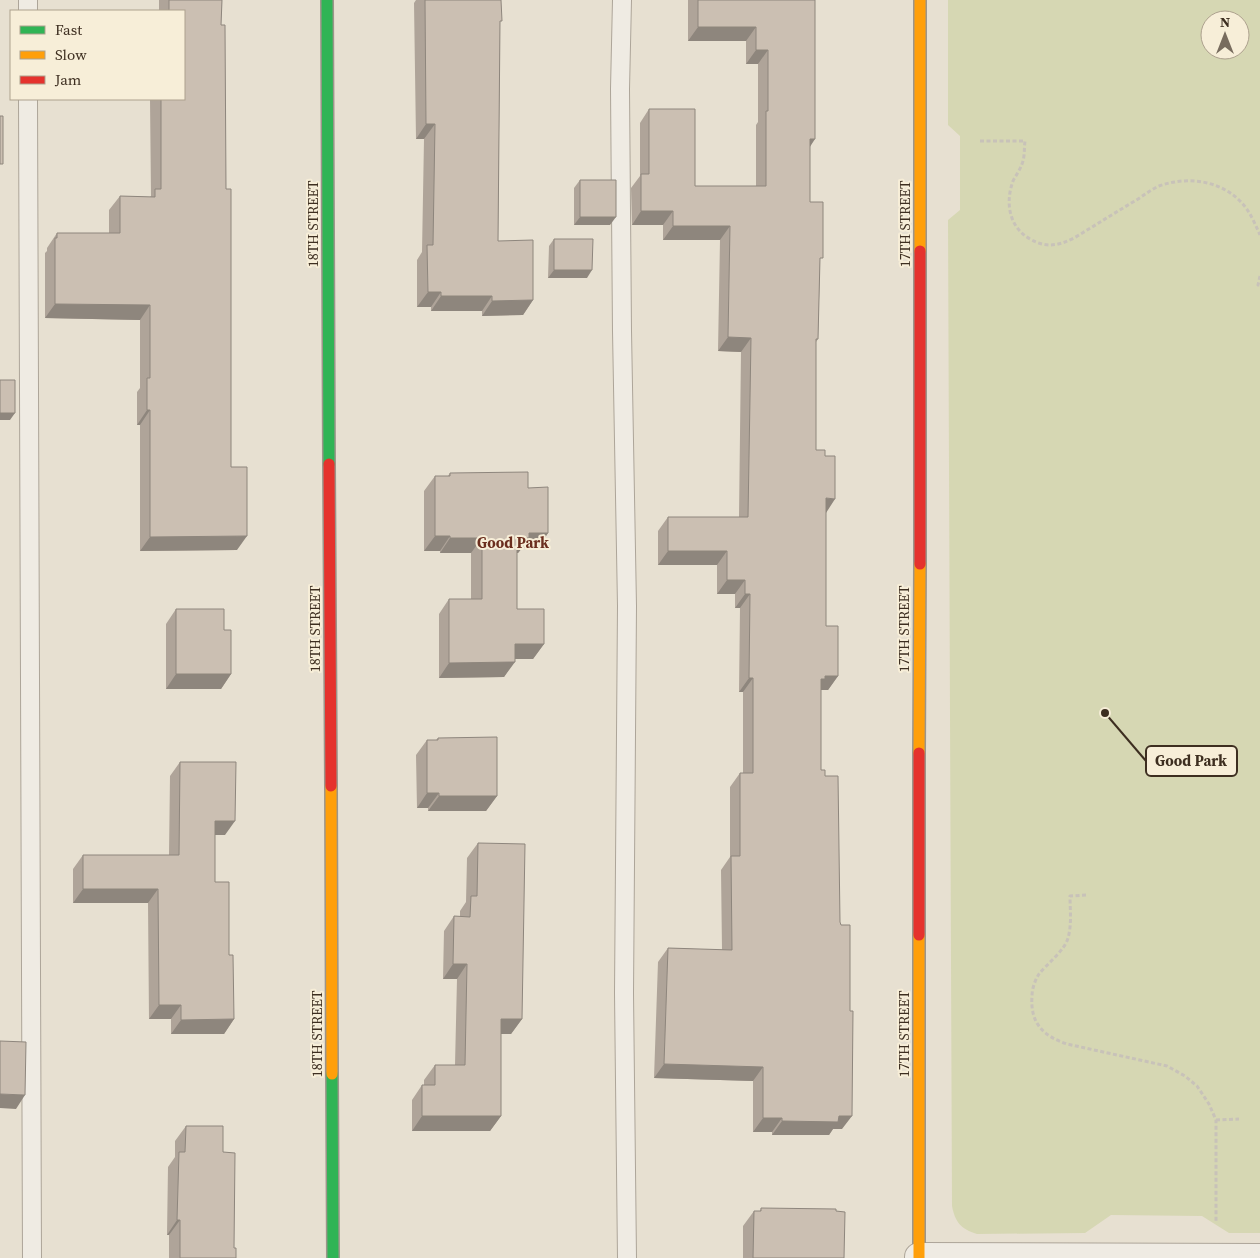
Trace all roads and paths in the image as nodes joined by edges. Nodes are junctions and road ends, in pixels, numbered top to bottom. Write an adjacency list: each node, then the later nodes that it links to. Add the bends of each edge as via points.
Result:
1 (326, 0): 14 (street, 18TH STREET)
2 (622, 0): 15 (lane, via 620,90 627,606 624,993)
3 (920, 0): 16 (street, 17TH STREET)
4 (28, 100): 13 (lane)
5 (980, 141): 6 (path, via 1025,141 1022,164 1009,197 1009,212 1022,234 1033,241 1060,245 1157,187 1194,180 1212,184 1242,202)
6 (1260, 235)
7 (1260, 276): 8 (path)
8 (1260, 285)
9 (1086, 895): 11 (path, via 1070,896 1068,940 1038,976 1032,991 1031,1008 1035,1020 1054,1040 1167,1066 1197,1086)
10 (1239, 1119): 11 (path)
11 (1216, 1120): 12 (path)
12 (1215, 1224)
13 (32, 1258)
14 (333, 1258)
15 (627, 1258)
16 (919, 1258): 17 (street)
17 (1225, 1258): 18 (street)
18 (1260, 1258)

